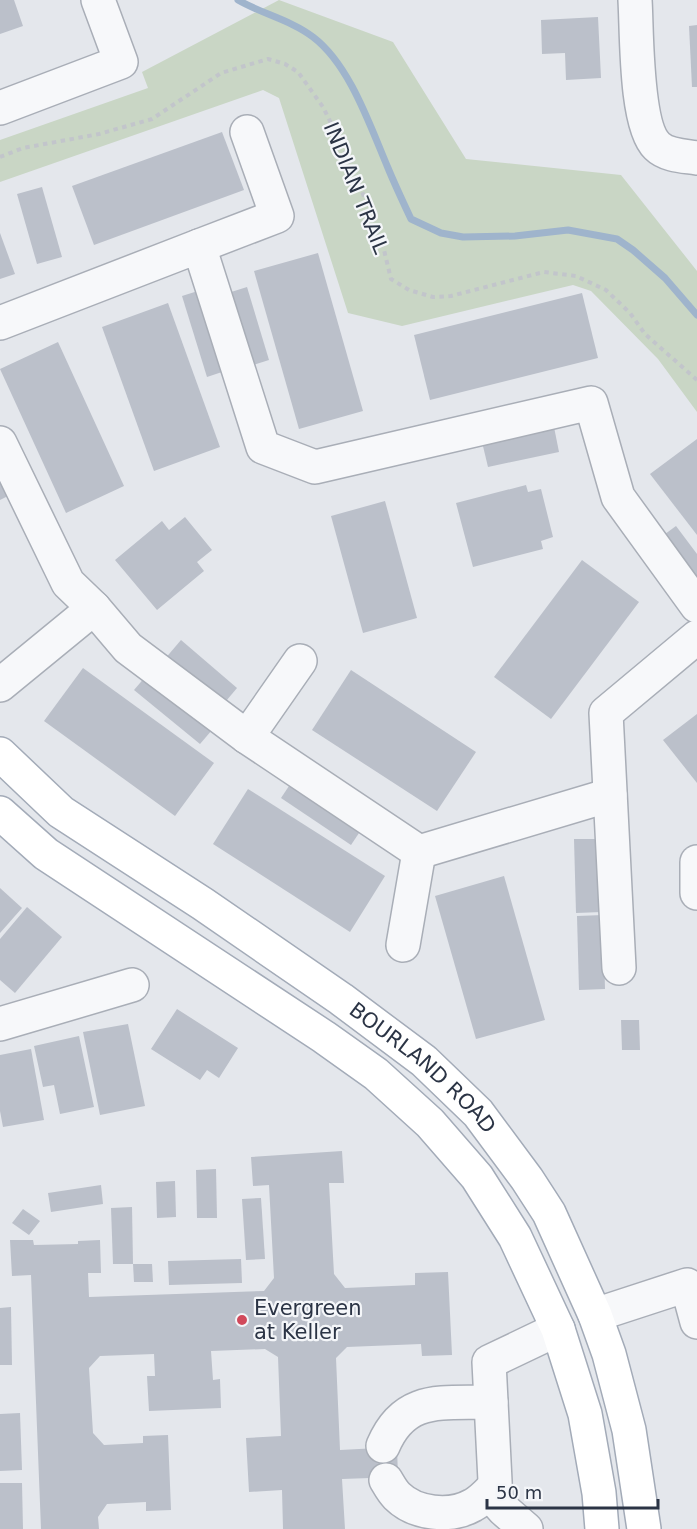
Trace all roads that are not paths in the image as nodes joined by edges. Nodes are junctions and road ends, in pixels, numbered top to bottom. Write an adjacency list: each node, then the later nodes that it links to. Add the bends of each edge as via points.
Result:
1 (98, 0): 3 (street, via 121,62)
2 (635, 0): 5 (street, via 638,77 643,115 653,141 668,153)
3 (0, 108)
4 (247, 132): 6 (street, via 277,216)
5 (697, 158)
6 (200, 246): 7 (street); 9 (street, via 263,447 315,467 591,403 618,497)
7 (0, 323)
8 (0, 443): 10 (street, via 68,584)
9 (697, 606)
10 (94, 608): 13 (street); 14 (street, via 128,648)
11 (697, 637): 16 (street, via 606,713)
12 (300, 661): 14 (street)
13 (0, 685)
14 (247, 737): 18 (street)
15 (0, 754): 26 (main road, BOURLAND ROAD, via 61,812 203,904 424,1061 478,1113 527,1179 549,1213)
16 (610, 795): 18 (street); 22 (street)
17 (0, 813): 28 (main road, BOURLAND ROAD, via 46,854 324,1036 376,1074 430,1123 477,1177 509,1227)
18 (419, 852): 21 (street)
19 (697, 862): 20 (street)
20 (697, 892)
21 (403, 945)
22 (620, 968)
23 (132, 985): 24 (street)
24 (1, 1024)
25 (692, 1273): 26 (street); 27 (street)
26 (595, 1315): 28 (main road); 35 (main road, BOURLAND ROAD, via 629,1430)
27 (697, 1322)
28 (558, 1329): 29 (street, via 489,1362); 34 (main road, BOURLAND ROAD, via 585,1414)
29 (491, 1402): 30 (street, via 417,1407 401,1416); 32 (street)
30 (383, 1446)
31 (386, 1480): 32 (street, via 409,1505 443,1512 473,1506)
32 (494, 1486): 33 (street, via 496,1501)
33 (526, 1529)
34 (602, 1529)
35 (644, 1529)

